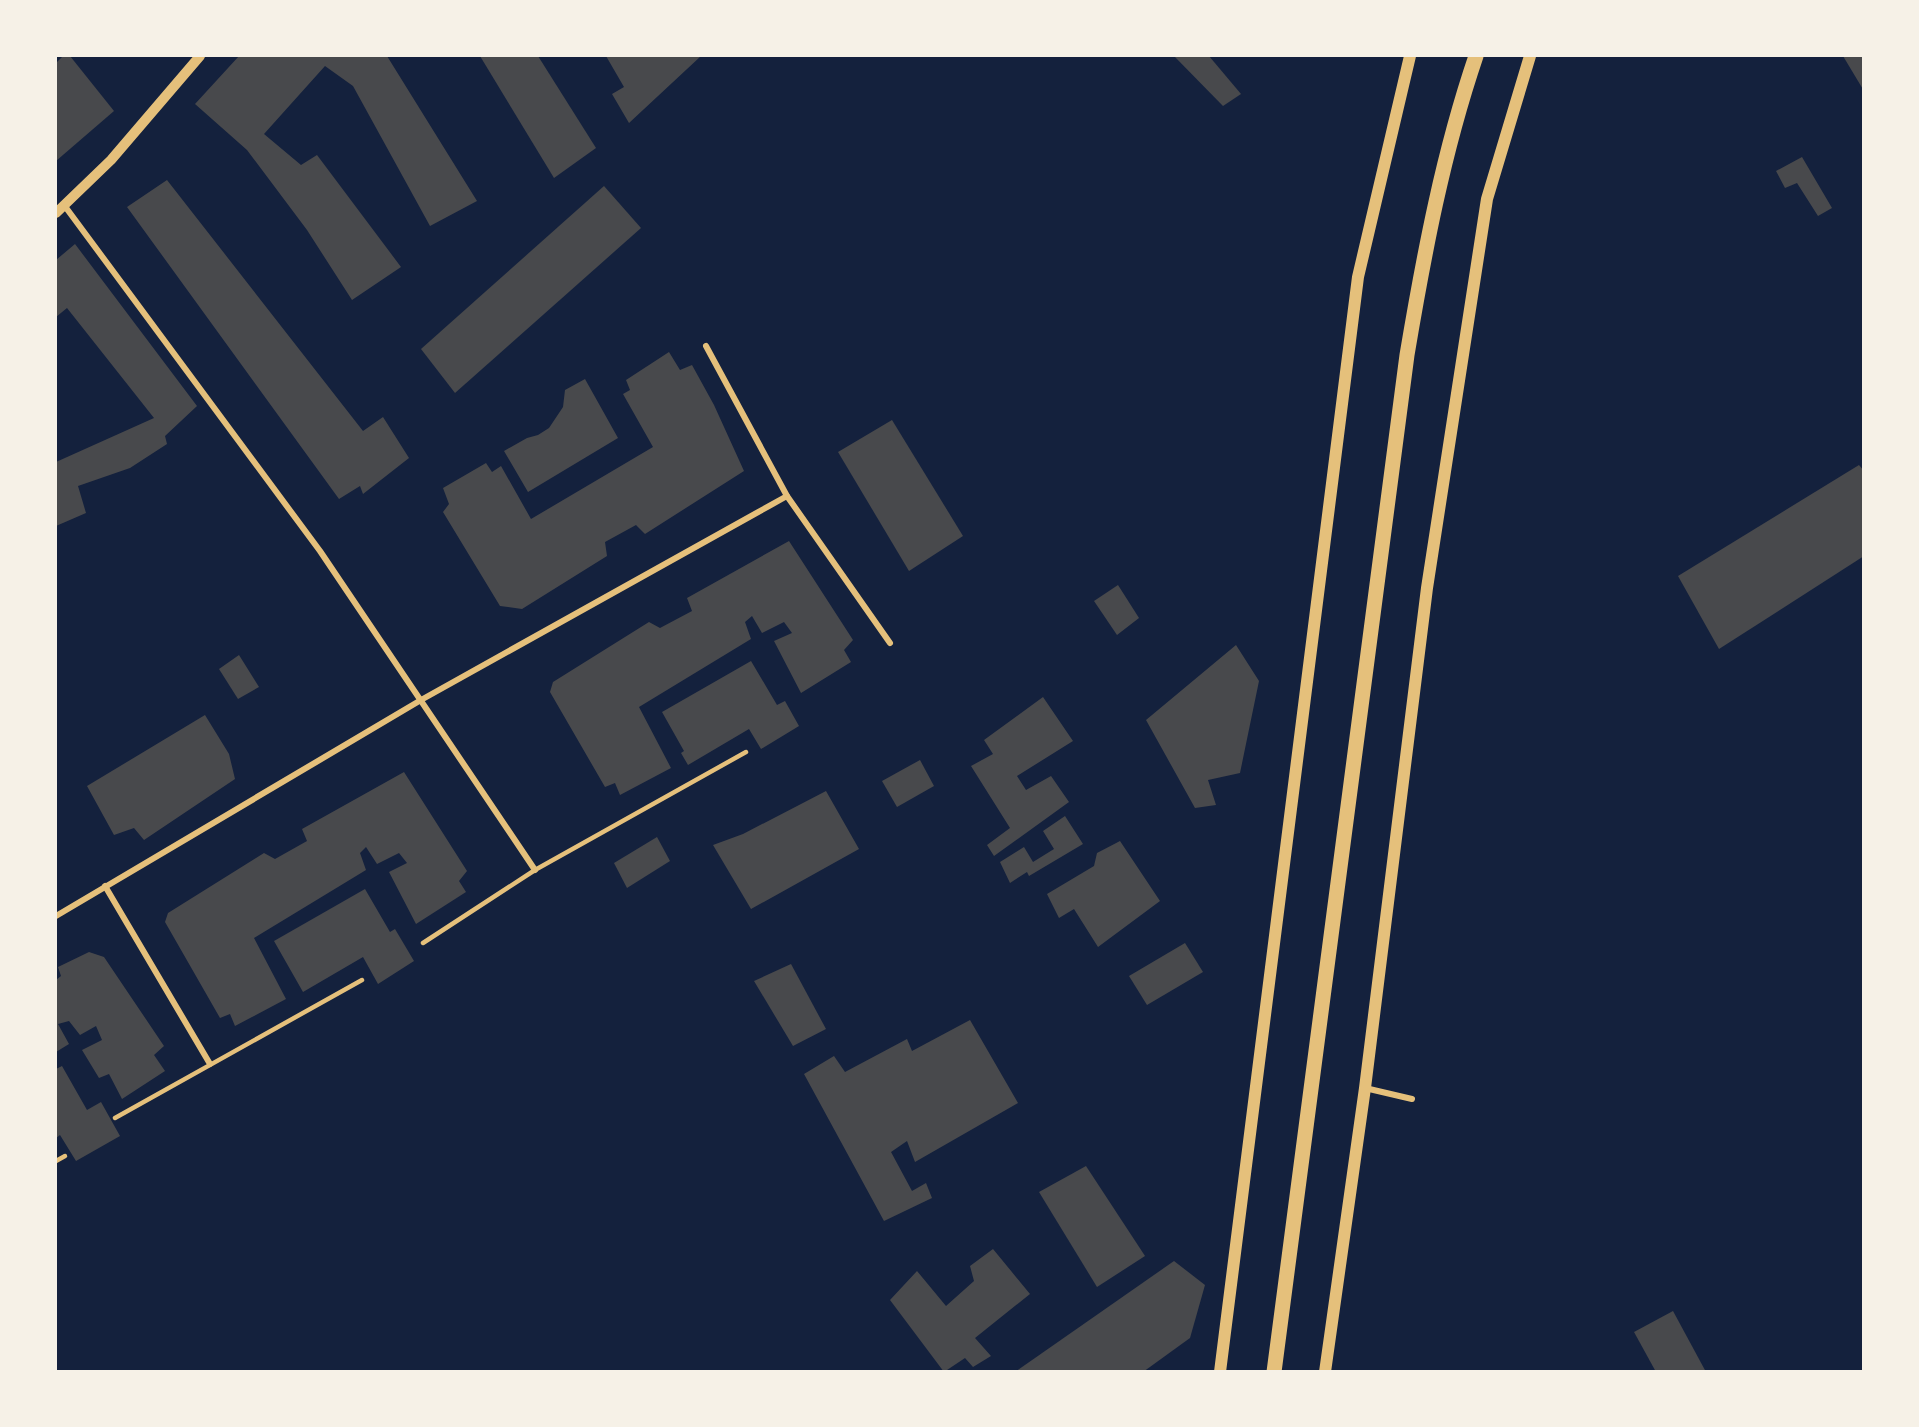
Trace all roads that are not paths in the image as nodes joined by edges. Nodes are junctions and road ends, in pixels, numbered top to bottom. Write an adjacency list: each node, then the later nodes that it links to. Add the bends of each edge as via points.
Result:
1 (200, 56): 7 (street, via 111,160)
2 (1410, 56): 25 (main road, via 1358,277)
3 (1464, 56): 6 (main road)
4 (1476, 56): 6 (main road)
5 (1530, 56): 20 (main road, via 1487,199 1427,588)
6 (1458, 109): 26 (main road, via 1423,258 1407,355)
7 (64, 205): 8 (street); 12 (street, via 320,551)
8 (56, 213)
9 (705, 346): 10 (street)
10 (787, 496): 11 (street); 12 (street)
11 (890, 643)
12 (421, 700): 14 (street); 15 (street)
13 (746, 752): 14 (lane)
14 (535, 870): 17 (lane)
15 (105, 886): 16 (street); 19 (street)
16 (56, 916)
17 (423, 943)
18 (362, 980): 19 (lane)
19 (210, 1064): 22 (lane)
20 (1365, 1088): 21 (street); 27 (main road)
21 (1412, 1099)
22 (115, 1118)
23 (65, 1156): 24 (lane)
24 (56, 1161)
25 (1220, 1371)
26 (1274, 1371)
27 (1325, 1371)

